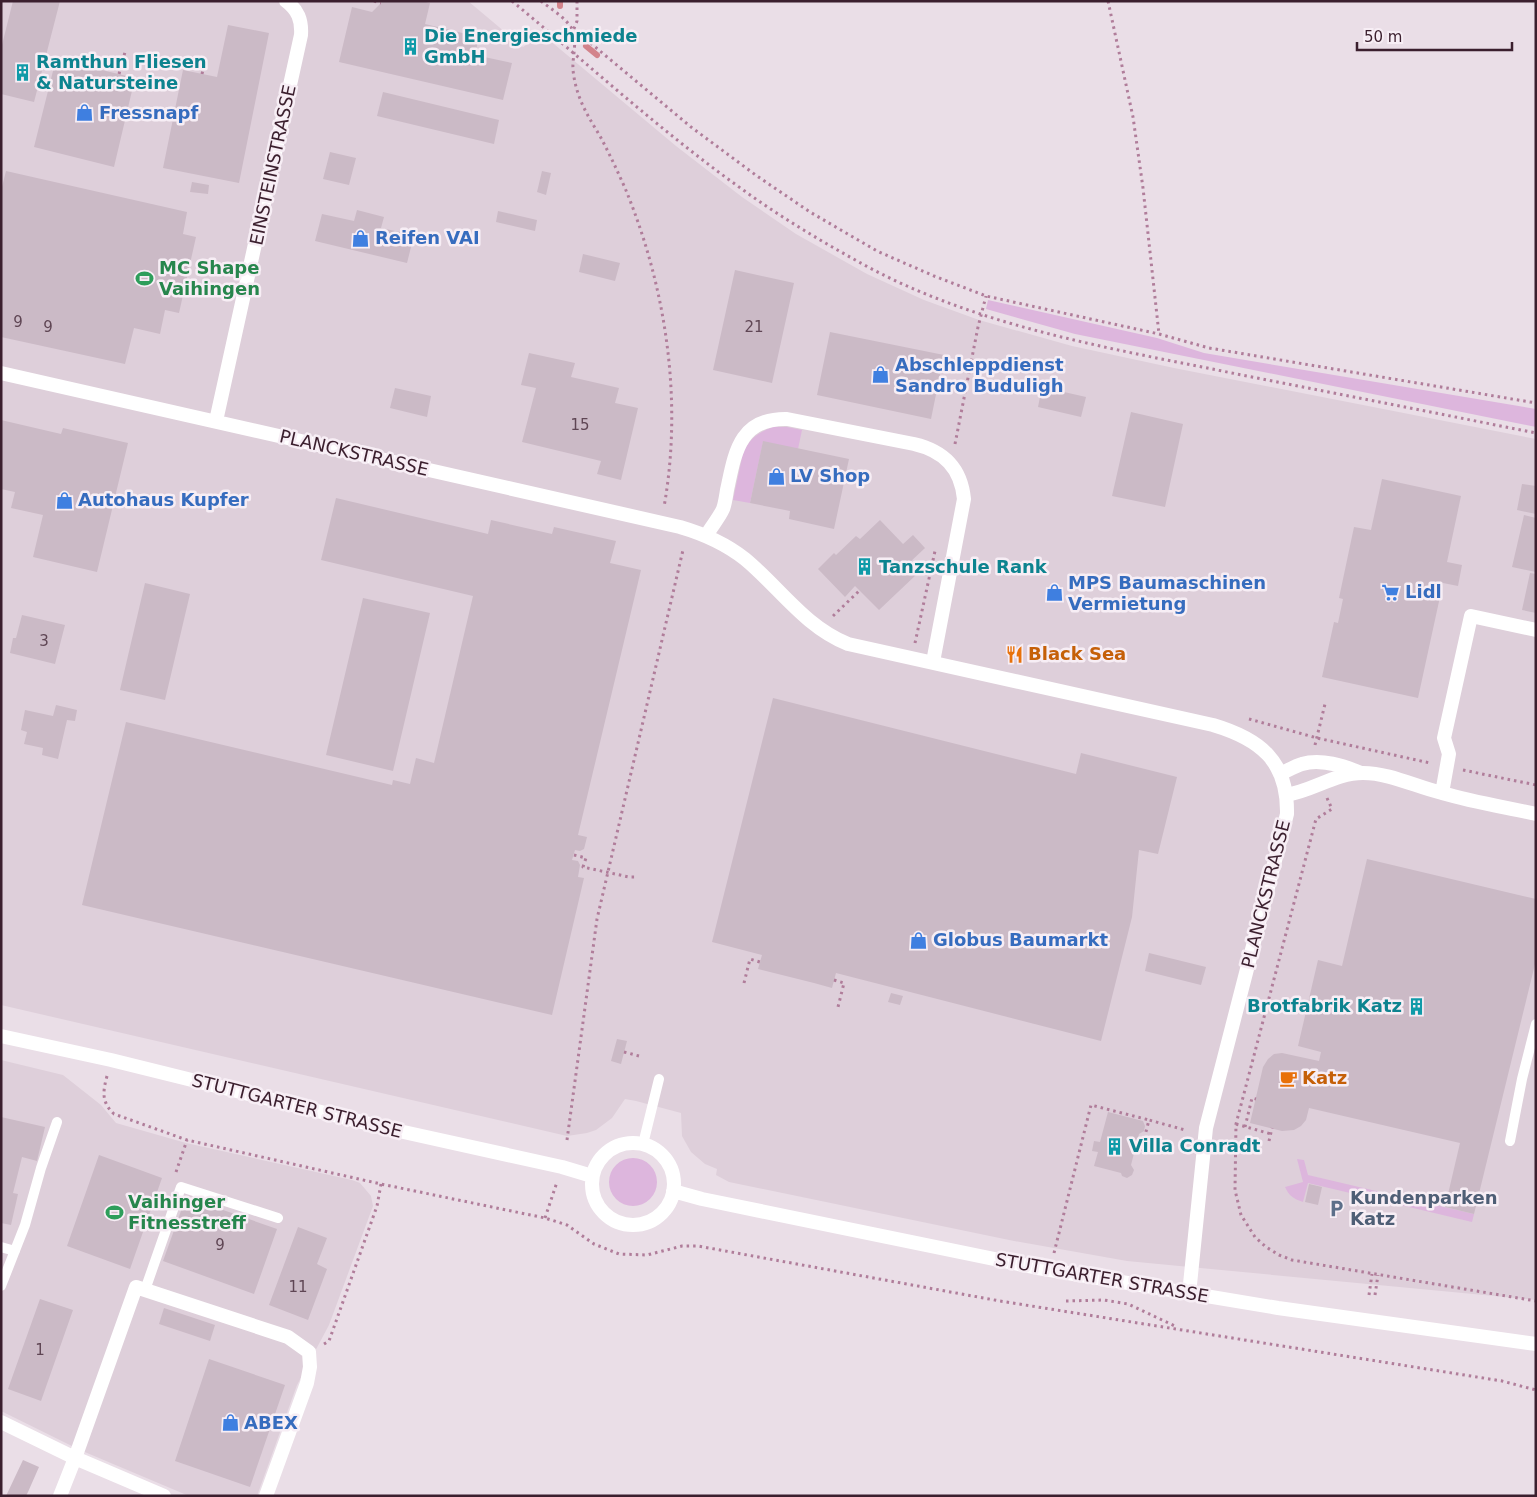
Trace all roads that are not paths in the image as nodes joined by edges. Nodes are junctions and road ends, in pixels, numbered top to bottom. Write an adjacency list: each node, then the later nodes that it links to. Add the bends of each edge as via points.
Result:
1 (286, 1): 3 (street, EINSTEINSTRASSE, via 299,16 301,35)
2 (1, 373): 3 (street, PLANCKSTRASSE)
3 (216, 421): 4 (street, PLANCKSTRASSE)
4 (706, 536): 6 (street, PLANCKSTRASSE, via 745,559 819,629 835,639); 6 (street, via 723,510 736,450 744,436 764,422 787,419 933,450 946,458 955,470 964,499)
5 (1536, 630): 9 (street, via 1470,616 1444,738 1449,754)
6 (932, 662): 8 (street, PLANCKSTRASSE, via 1224,728 1259,745)
7 (1362, 773): 8 (street, via 1347,767 1314,763); 9 (street, via 1379,774); 10 (street)
8 (1280, 774): 10 (street, PLANCKSTRASSE)
9 (1442, 793): 11 (street)
10 (1286, 795): 25 (street, PLANCKSTRASSE, via 1280,843 1206,1128)
11 (1536, 814)
12 (1536, 1024): 16 (lane)
13 (1, 1036): 18 (street, STUTTGARTER STRASSE)
14 (660, 1079): 17 (lane)
15 (58, 1122): 22 (lane)
16 (1510, 1141)
17 (643, 1144): 18 (street, via 623,1144 612,1148 596,1165); 19 (street, via 665,1158 674,1180)
18 (592, 1176): 19 (street, via 592,1188 600,1209 619,1222 631,1224 653,1219 662,1212)
19 (673, 1191): 25 (street, STUTTGARTER STRASSE, via 1009,1263)
20 (278, 1218): 24 (lane, via 181,1187)
21 (1, 1247): 22 (lane)
22 (15, 1251): 23 (lane)
23 (1, 1286)
24 (145, 1290): 28 (street, via 136,1287); 31 (street, via 288,1338 309,1352 307,1384)
25 (1189, 1294): 26 (street, STUTTGARTER STRASSE)
26 (1536, 1344)
27 (1, 1422): 28 (street)
28 (75, 1458): 29 (street); 30 (street)
29 (60, 1496)
30 (164, 1496)
31 (266, 1496)

